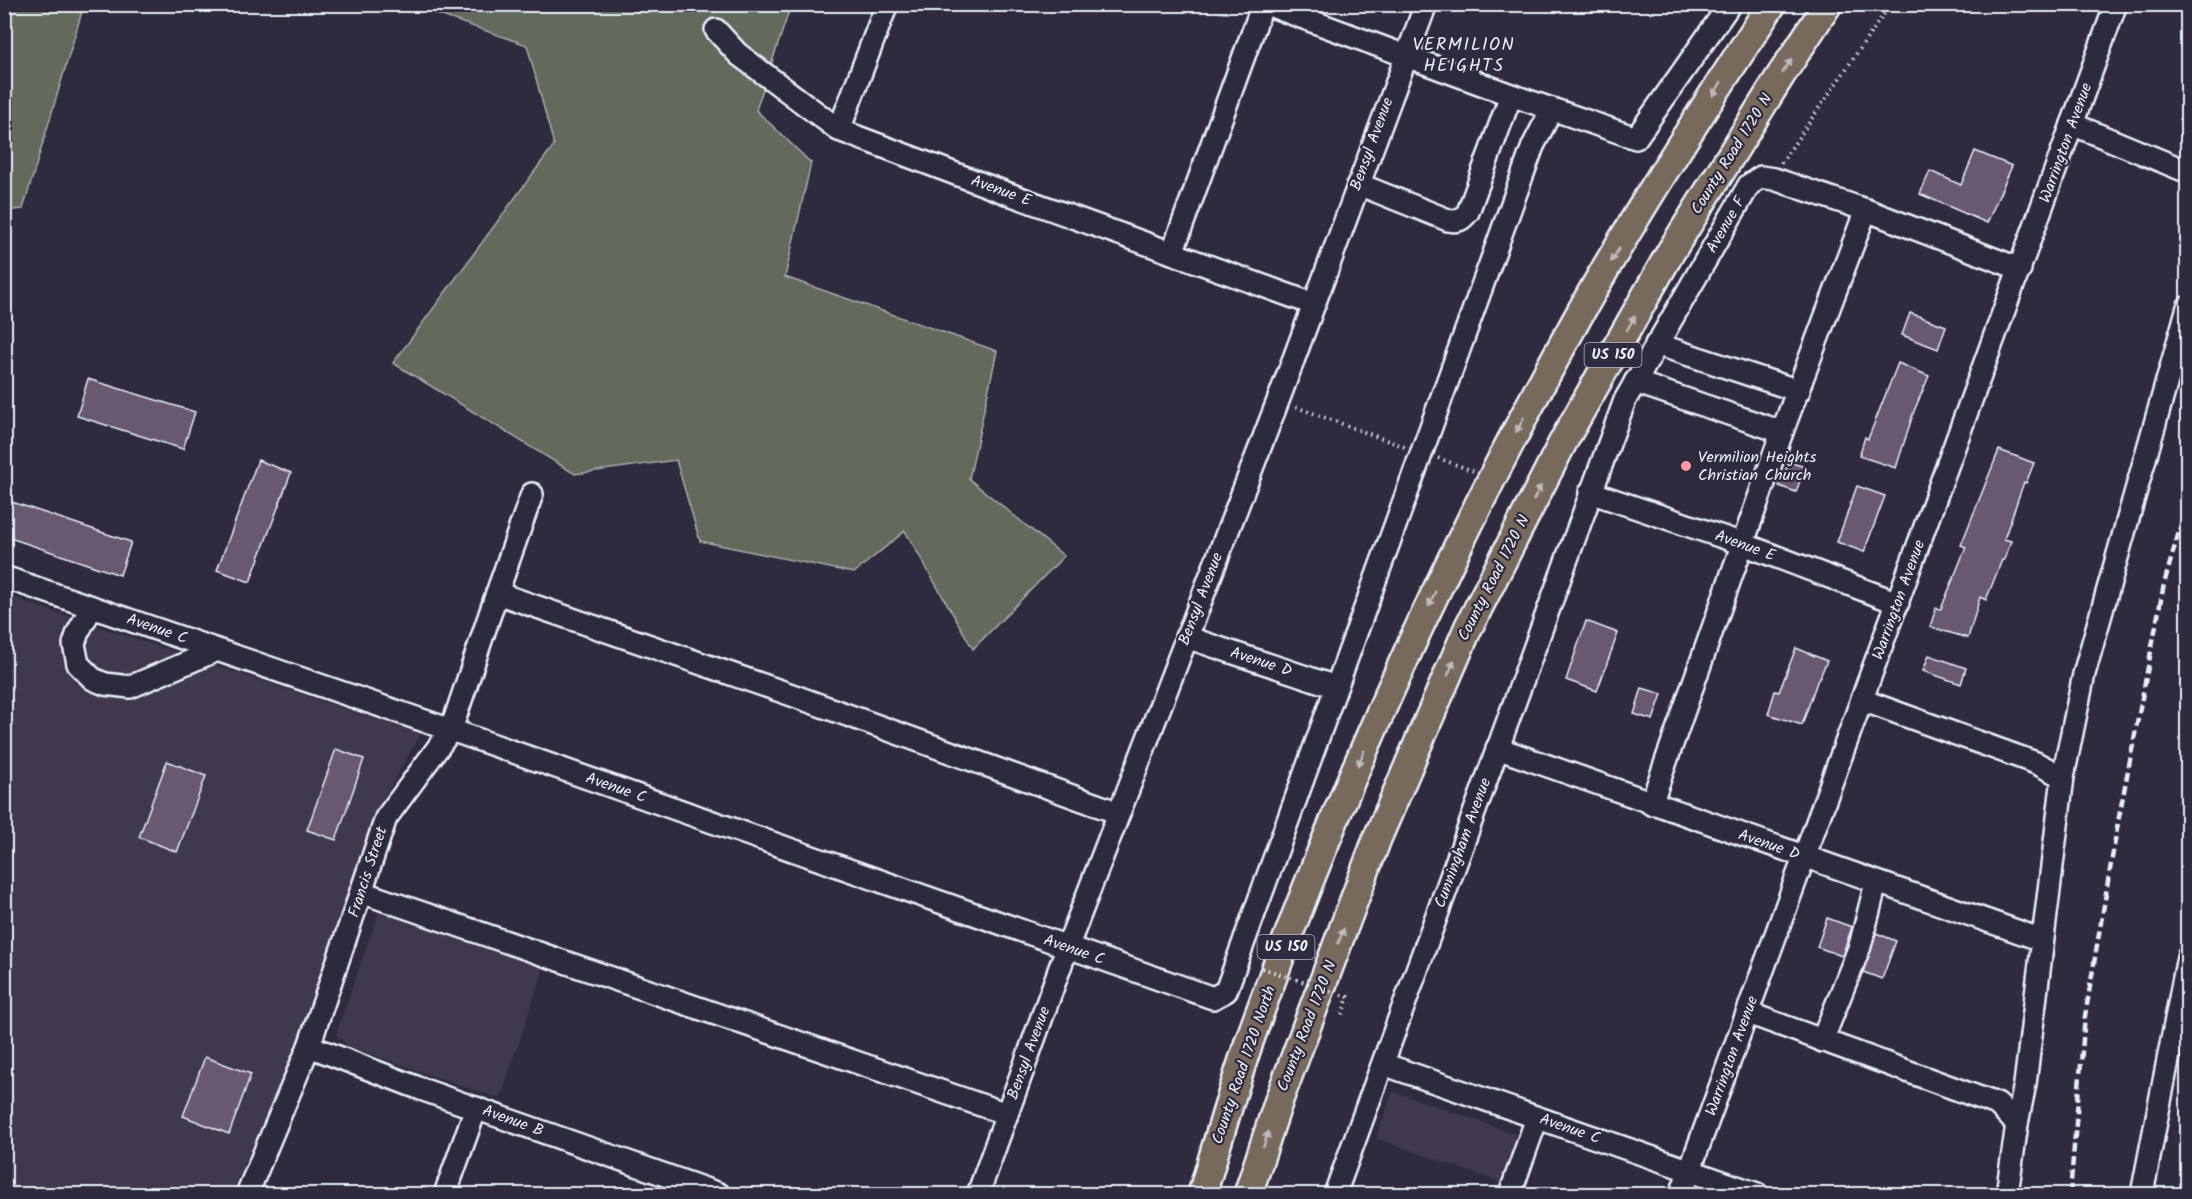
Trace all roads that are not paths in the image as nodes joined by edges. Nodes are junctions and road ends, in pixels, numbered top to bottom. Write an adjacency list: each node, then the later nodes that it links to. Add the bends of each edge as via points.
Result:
1 (887, 4): 13 (street)
2 (1265, 4): 9 (street); 17 (street)
3 (1426, 4): 9 (street, Bensyl Avenue)
4 (1772, 4): 60 (main road, County Road 1720 North / US 150, one-way to 60, via 1667,167 1579,315 1436,590 1322,852 1249,1044)
5 (1828, 4): 61 (main road, County Road 1720 N / US 150, one-way to 5, via 1377,839 1468,628 1563,442 1670,253)
6 (2116, 4): 12 (street, Warrington Avenue)
7 (1729, 5): 11 (street, via 1636,138)
8 (716, 30): 13 (street, Avenue E, via 738,54)
9 (1406, 56): 10 (street); 15 (street, Bensyl Avenue)
10 (1511, 95): 11 (street); 15 (street, via 1462,220 1448,220)
11 (1552, 109): 34 (street, via 1533,146)
12 (2072, 124): 14 (street); 18 (street, Warrington Avenue)
13 (839, 129): 17 (street, Avenue E)
14 (2187, 172)
15 (1358, 184): 19 (street, Bensyl Avenue)
16 (1866, 210): 18 (street, Avenue F); 21 (street, Avenue F, via 1761,177 1749,185); 23 (street)
17 (1172, 253): 19 (street, Avenue E)
18 (2020, 269): 30 (street, Warrington Avenue)
19 (1313, 304): 32 (street, Bensyl Avenue)
20 (2187, 307): 38 (street, via 2084,674)
21 (1656, 344): 22 (street, Avenue F); 23 (street)
22 (1635, 382): 24 (street); 25 (street, Avenue F, via 1624,400)
23 (1799, 391): 24 (street)
24 (1782, 432): 27 (street)
25 (1590, 492): 27 (street, Avenue E); 37 (street, Cunningham Avenue)
26 (532, 494): 29 (street, Francis Street)
27 (1743, 544): 30 (street, Avenue E); 39 (street)
28 (4, 577): 31 (street, Avenue C)
29 (496, 593): 36 (street, Francis Street); 40 (street)
30 (1898, 603): 35 (street, Warrington Avenue)
31 (92, 607): 33 (street, Avenue C); 33 (street, via 74,644 78,664 93,679 105,684 130,687)
32 (1186, 637): 34 (street, Avenue D); 40 (street, Bensyl Avenue)
33 (217, 650): 36 (street, Avenue C)
34 (1336, 687): 45 (street, Avenue C, via 1226,992 1213,998)
35 (1862, 700): 38 (street, via 2036,763); 41 (street, Warrington Avenue)
36 (450, 730): 43 (street, Francis Street, via 386,818); 45 (street, Avenue C)
37 (1497, 748): 39 (street, Avenue D); 50 (street, Cunningham Avenue)
38 (2063, 777): 44 (street)
39 (1651, 804): 41 (street, Avenue D)
40 (1119, 813): 45 (street, Bensyl Avenue)
41 (1804, 857): 42 (street, Avenue D); 47 (street, Warrington Avenue)
42 (1876, 883): 44 (street, Avenue D); 48 (street, via 1860,946)
43 (361, 892): 49 (street, Francis Street); 52 (street)
44 (2042, 940): 54 (street)
45 (1067, 948): 52 (street, Bensyl Avenue)
46 (2187, 957): 67 (street)
47 (1748, 1014): 48 (street); 55 (street, Warrington Avenue)
48 (1822, 1041): 54 (street, via 1997,1104)
49 (309, 1046): 51 (street, Avenue B); 56 (street, Francis Street)
50 (1383, 1064): 53 (street, Avenue C); 62 (street, Cunningham Avenue)
51 (476, 1108): 57 (street); 58 (street, Avenue B)
52 (1007, 1114): 59 (street, Bensyl Avenue)
53 (1537, 1118): 55 (street, Avenue C); 63 (street)
54 (2017, 1124): 66 (street)
55 (1690, 1170): 64 (street, Warrington Avenue); 65 (street, Avenue C)
56 (247, 1194)
57 (445, 1194)
58 (719, 1194)
59 (978, 1194)
60 (1202, 1194)
61 (1248, 1194)
62 (1335, 1194)
63 (1510, 1194)
64 (1681, 1194)
65 (1757, 1194)
66 (2007, 1194)
67 (2142, 1194)

